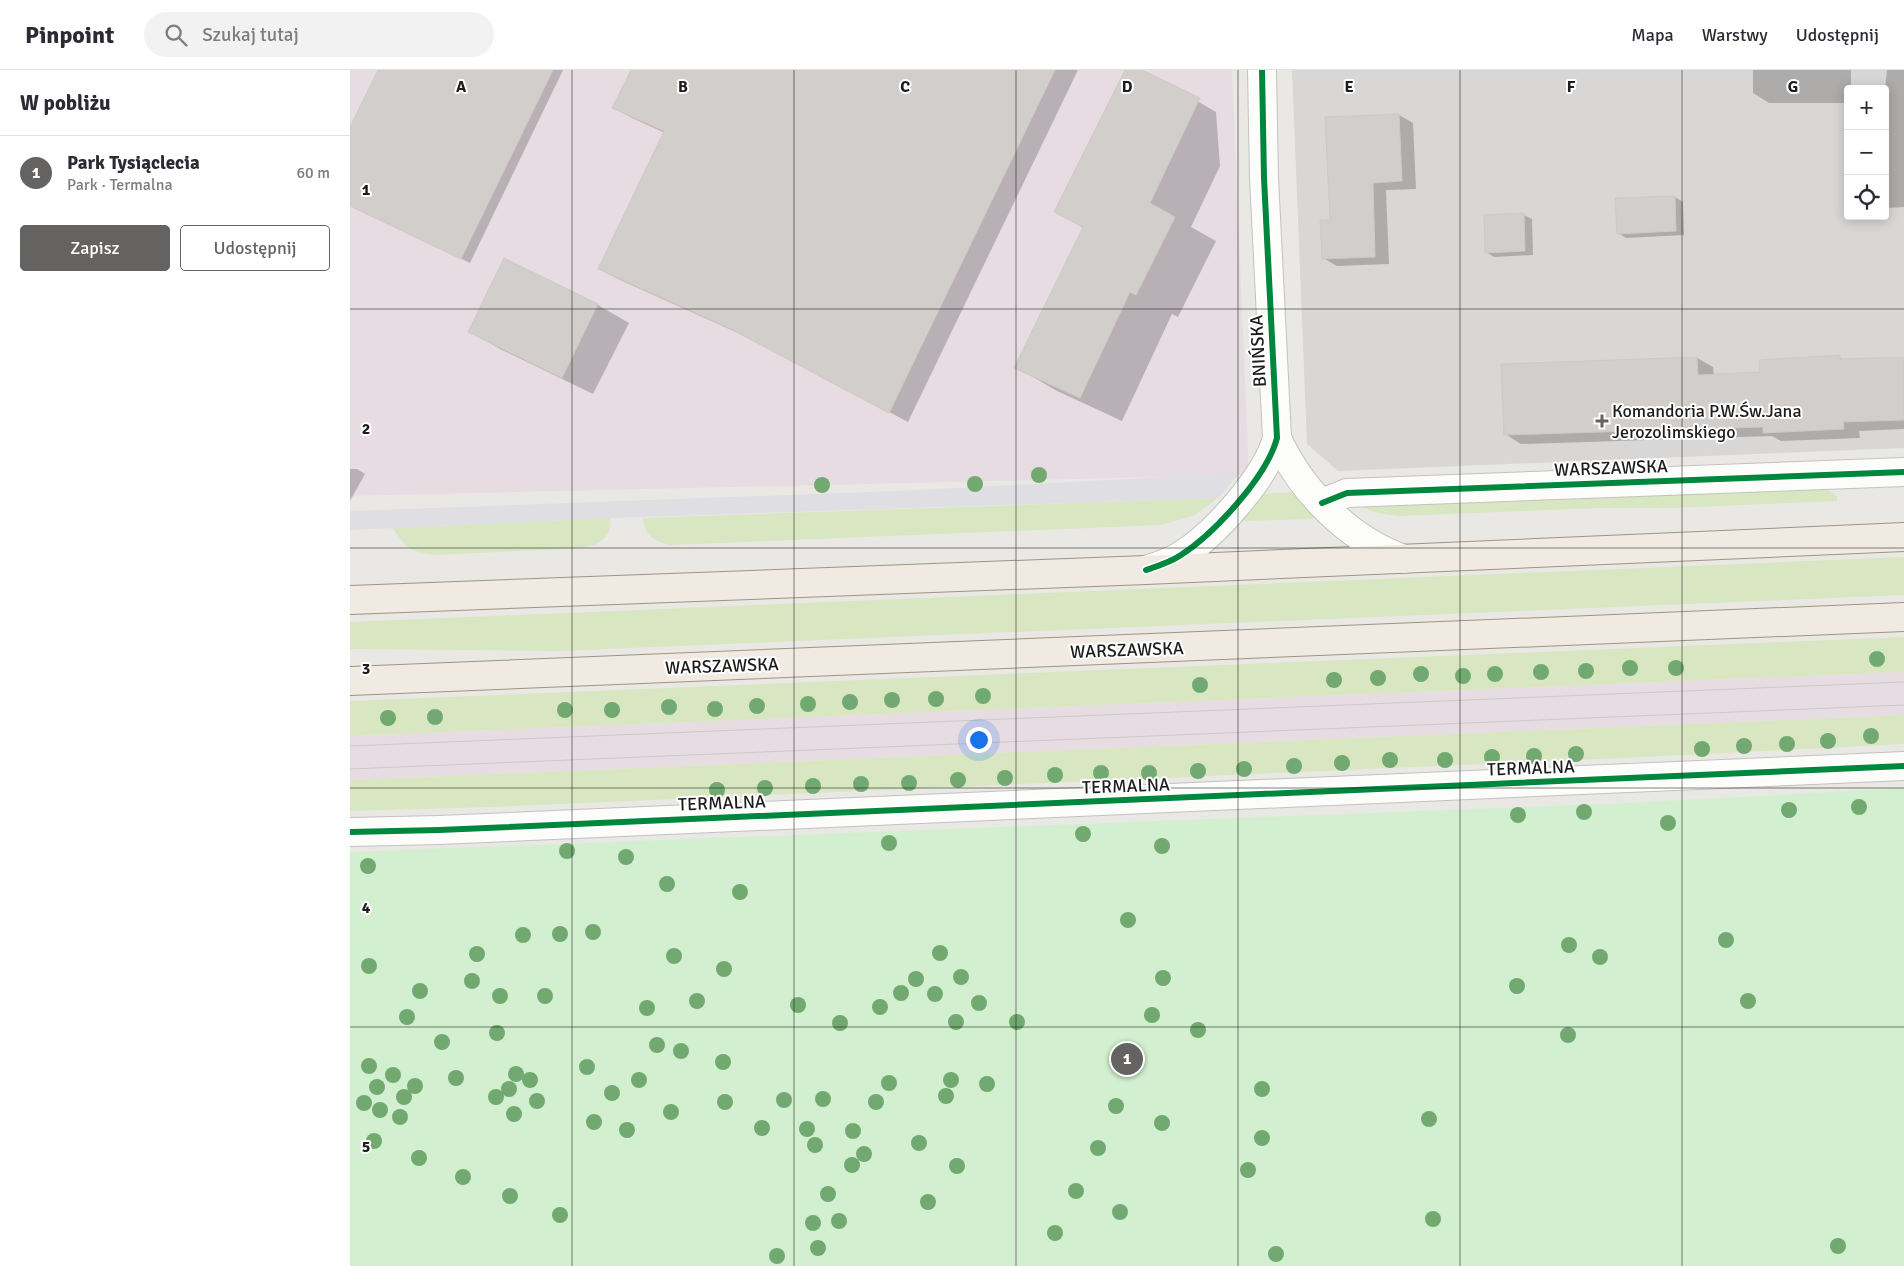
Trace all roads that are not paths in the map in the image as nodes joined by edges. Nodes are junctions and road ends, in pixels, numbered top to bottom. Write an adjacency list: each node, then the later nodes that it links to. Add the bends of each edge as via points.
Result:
1 (1262, 70): 2 (street, BNIŃSKA)
2 (1277, 438): 4 (street, BNIŃSKA, via 1310,491); 7 (street, BNIŃSKA, via 1261,474 1213,530 1180,556)
3 (1904, 472): 4 (street, WARSZAWSKA, via 1347,493)
4 (1322, 503): 6 (street, BNIŃSKA, via 1357,536)
5 (1904, 537): 6 (main road)
6 (1404, 559): 7 (main road)
7 (1146, 570): 8 (main road)
8 (350, 600)
9 (1904, 617): 10 (main road, WARSZAWSKA)
10 (350, 681)
11 (1904, 766): 12 (street, TERMALNA)
12 (350, 832)

